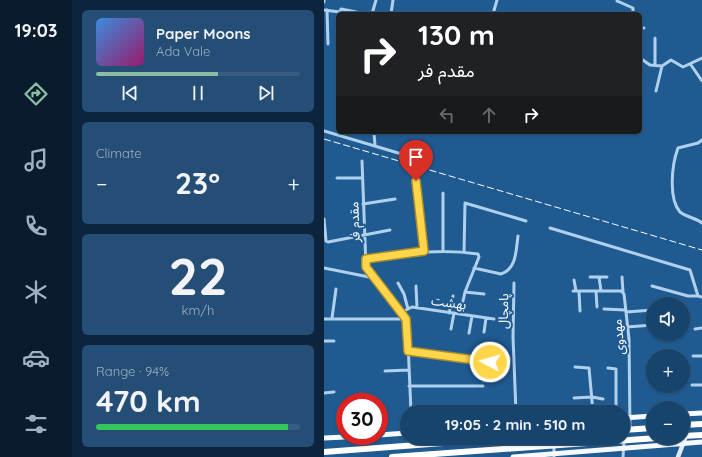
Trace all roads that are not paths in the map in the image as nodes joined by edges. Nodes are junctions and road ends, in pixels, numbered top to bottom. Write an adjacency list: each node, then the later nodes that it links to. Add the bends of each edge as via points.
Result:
1 (376, 0): 7 (street)
2 (393, 0): 8 (street)
3 (497, 0): 9 (street)
4 (617, 1): 10 (street, via 633,8)
5 (325, 10): 6 (street); 12 (street)
6 (340, 11)
7 (373, 12)
8 (391, 12)
9 (494, 12)
10 (633, 12)
11 (655, 38): 15 (street)
12 (328, 44)
13 (702, 58): 16 (street)
14 (642, 59): 15 (street)
15 (654, 65): 17 (street)
16 (691, 65): 17 (street, via 683,67 671,60); 18 (street)
17 (662, 66): 19 (street)
18 (702, 81)
19 (656, 92)
20 (324, 131): 21 (street)
21 (336, 133)
22 (340, 134): 25 (street)
23 (374, 134): 25 (street)
24 (702, 140): 36 (street, via 678,148 673,161 672,176 679,209)
25 (375, 146): 26 (street)
26 (416, 158)
27 (362, 161): 29 (street, مقدم فر)
28 (336, 178): 29 (street)
29 (362, 178): 33 (street, مقدم فر)
30 (416, 181): 42 (street)
31 (443, 193): 41 (street)
32 (395, 199): 33 (street)
33 (364, 204): 39 (street, مقدم فر)
34 (324, 219): 39 (street, via 326,242)
35 (526, 221): 43 (street, via 465,203)
36 (702, 222)
37 (550, 228): 65 (street, via 690,270)
38 (390, 230): 39 (street)
39 (365, 236): 44 (street, مقدم فر)
40 (518, 236): 46 (street, via 515,260 504,273)
41 (443, 250): 42 (street); 43 (street)
42 (424, 251): 44 (street)
43 (464, 252): 46 (street, via 478,254)
44 (366, 259): 50 (street, مقدم فر, via 366,267)
45 (324, 268): 50 (street)
46 (474, 268): 61 (street)
47 (599, 277): 48 (street); 51 (street); 60 (street)
48 (608, 277)
49 (622, 277): 62 (street, مهدوی)
50 (374, 278): 73 (street, مقدم فر)
51 (590, 278)
52 (574, 280): 58 (street)
53 (514, 282): 110 (street, پامچال)
54 (398, 283): 68 (street)
55 (416, 286): 67 (street)
56 (652, 286): 65 (street, via 688,296)
57 (336, 288): 78 (street)
58 (576, 291): 59 (street); 71 (street)
59 (596, 291): 60 (street); 66 (street)
60 (601, 291): 62 (street)
61 (465, 292): 63 (street); 76 (street)
62 (623, 292): 72 (street, مهدوی)
63 (484, 294)
64 (453, 296): 74 (street)
65 (700, 296)
66 (597, 307)
67 (417, 308): 68 (street, بهشت); 74 (street, بهشت)
68 (408, 309): 73 (street, بهشت)
69 (604, 309): 72 (street)
70 (646, 310): 72 (street)
71 (580, 311)
72 (626, 311): 84 (street, مهدوی)
73 (402, 312): 81 (street, مقدم فر)
74 (449, 312): 75 (street, بهشت)
75 (454, 313): 76 (street, بهشت); 87 (street)
76 (460, 314): 77 (street, بهشت)
77 (472, 316): 79 (street, بهشت); 89 (street)
78 (332, 318): 80 (street); 81 (street)
79 (486, 318): 82 (street, بهشت); 88 (street)
80 (324, 319)
81 (406, 319): 92 (street, مقدم فر)
82 (494, 319)
83 (646, 326): 84 (street)
84 (627, 327): 113 (street, مهدوی)
85 (702, 328): 86 (street)
86 (695, 329)
87 (451, 330)
88 (484, 332)
89 (469, 333)
90 (324, 341): 91 (street)
91 (334, 341)
92 (408, 351): 95 (street); 98 (street, مقدم فر)
93 (693, 356): 94 (street)
94 (702, 356)
95 (490, 362)
96 (575, 366): 106 (street, via 589,368)
97 (608, 368): 112 (street, via 616,369)
98 (409, 370): 99 (street); 102 (street, مقدم فر)
99 (385, 372)
100 (692, 385): 101 (street)
101 (702, 385)
102 (410, 386): 103 (street); 109 (street, مقدم فر)
103 (483, 386)
104 (334, 392): 105 (street)
105 (324, 393)
106 (592, 397): 107 (street); 108 (street); 111 (street)
107 (574, 398)
108 (603, 399)
109 (411, 405)
110 (516, 405)
111 (593, 405)
112 (616, 405)
113 (630, 405)
114 (702, 413): 115 (main road)
115 (690, 414)
116 (646, 416): 117 (main road)
117 (630, 417)
118 (702, 424): 119 (highway)
119 (690, 425)
120 (646, 428): 121 (highway)
121 (630, 429)
122 (388, 434): 123 (main road)
123 (400, 434)
124 (702, 435): 127 (highway)
125 (336, 437): 126 (main road)
126 (324, 438)
127 (690, 438)
128 (646, 439): 129 (highway)
129 (630, 440)
130 (690, 440): 131 (main road)
131 (702, 442)
132 (646, 444): 136 (main road)
133 (412, 445): 137 (highway)
134 (554, 445): 138 (highway); 139 (street)
135 (682, 445): 143 (main road)
136 (624, 447): 139 (main road); 142 (street)
137 (324, 452)
138 (462, 455): 140 (highway)
139 (554, 455): 141 (main road)
140 (392, 457)
141 (513, 457)
142 (623, 457)
143 (678, 457)

